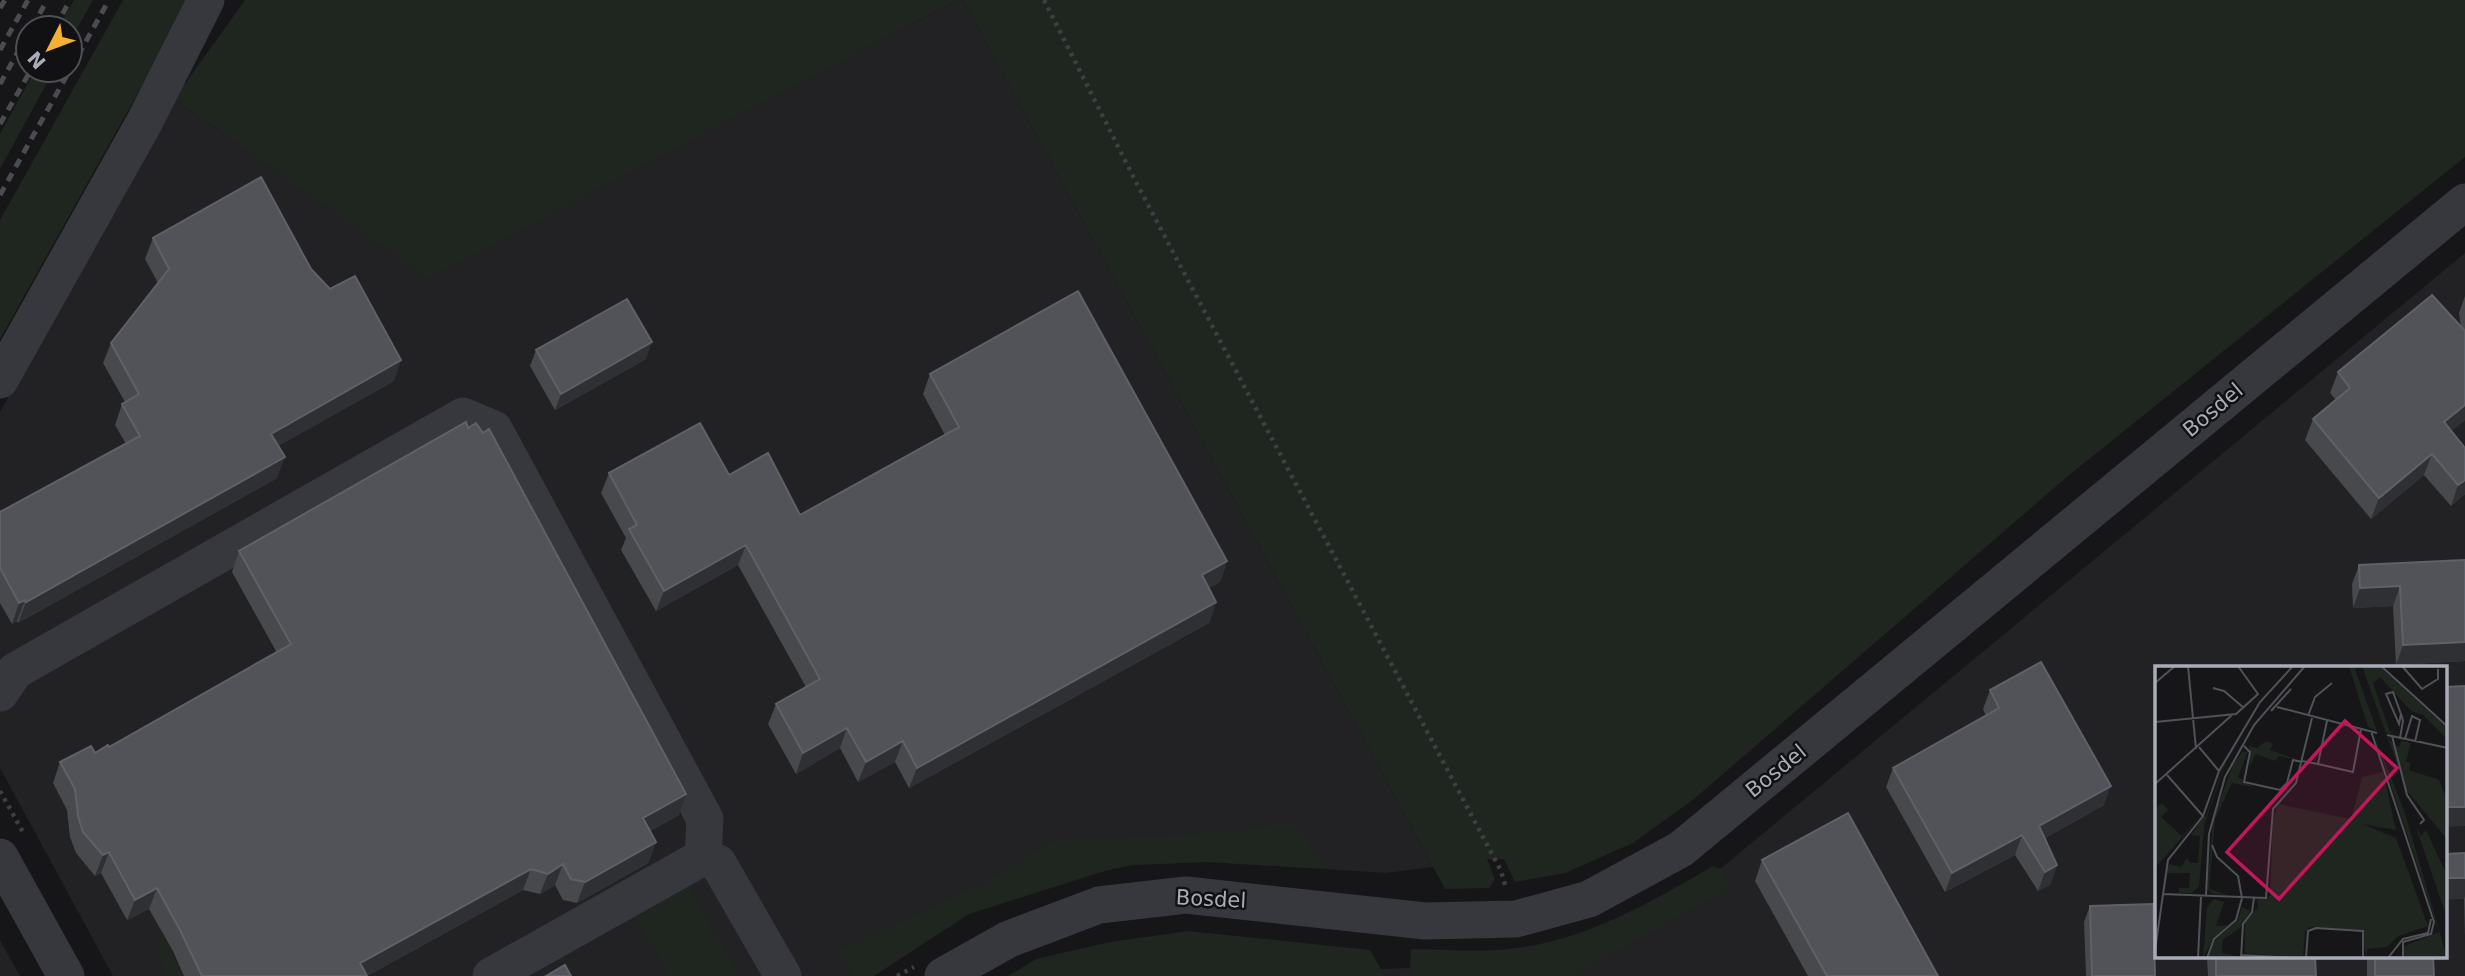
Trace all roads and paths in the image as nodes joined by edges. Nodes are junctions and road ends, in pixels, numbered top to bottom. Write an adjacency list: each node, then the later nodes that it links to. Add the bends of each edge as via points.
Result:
1 (206, 0): 4 (street, via 145,121)
2 (1044, 0): 8 (path, via 1501,871 1508,893)
3 (2465, 202): 9 (street, Bosdel, via 1681,849 1589,899 1516,919 1425,921 1174,896 1099,905)
4 (0, 380)
5 (0, 692): 7 (street, via 15,671 463,416 494,429 705,819)
6 (0, 857): 10 (street)
7 (703, 857): 11 (street); 12 (street, via 718,863)
8 (1501, 895)
9 (929, 971): 13 (path)
10 (66, 976)
11 (491, 976)
12 (783, 976)
13 (897, 976)

